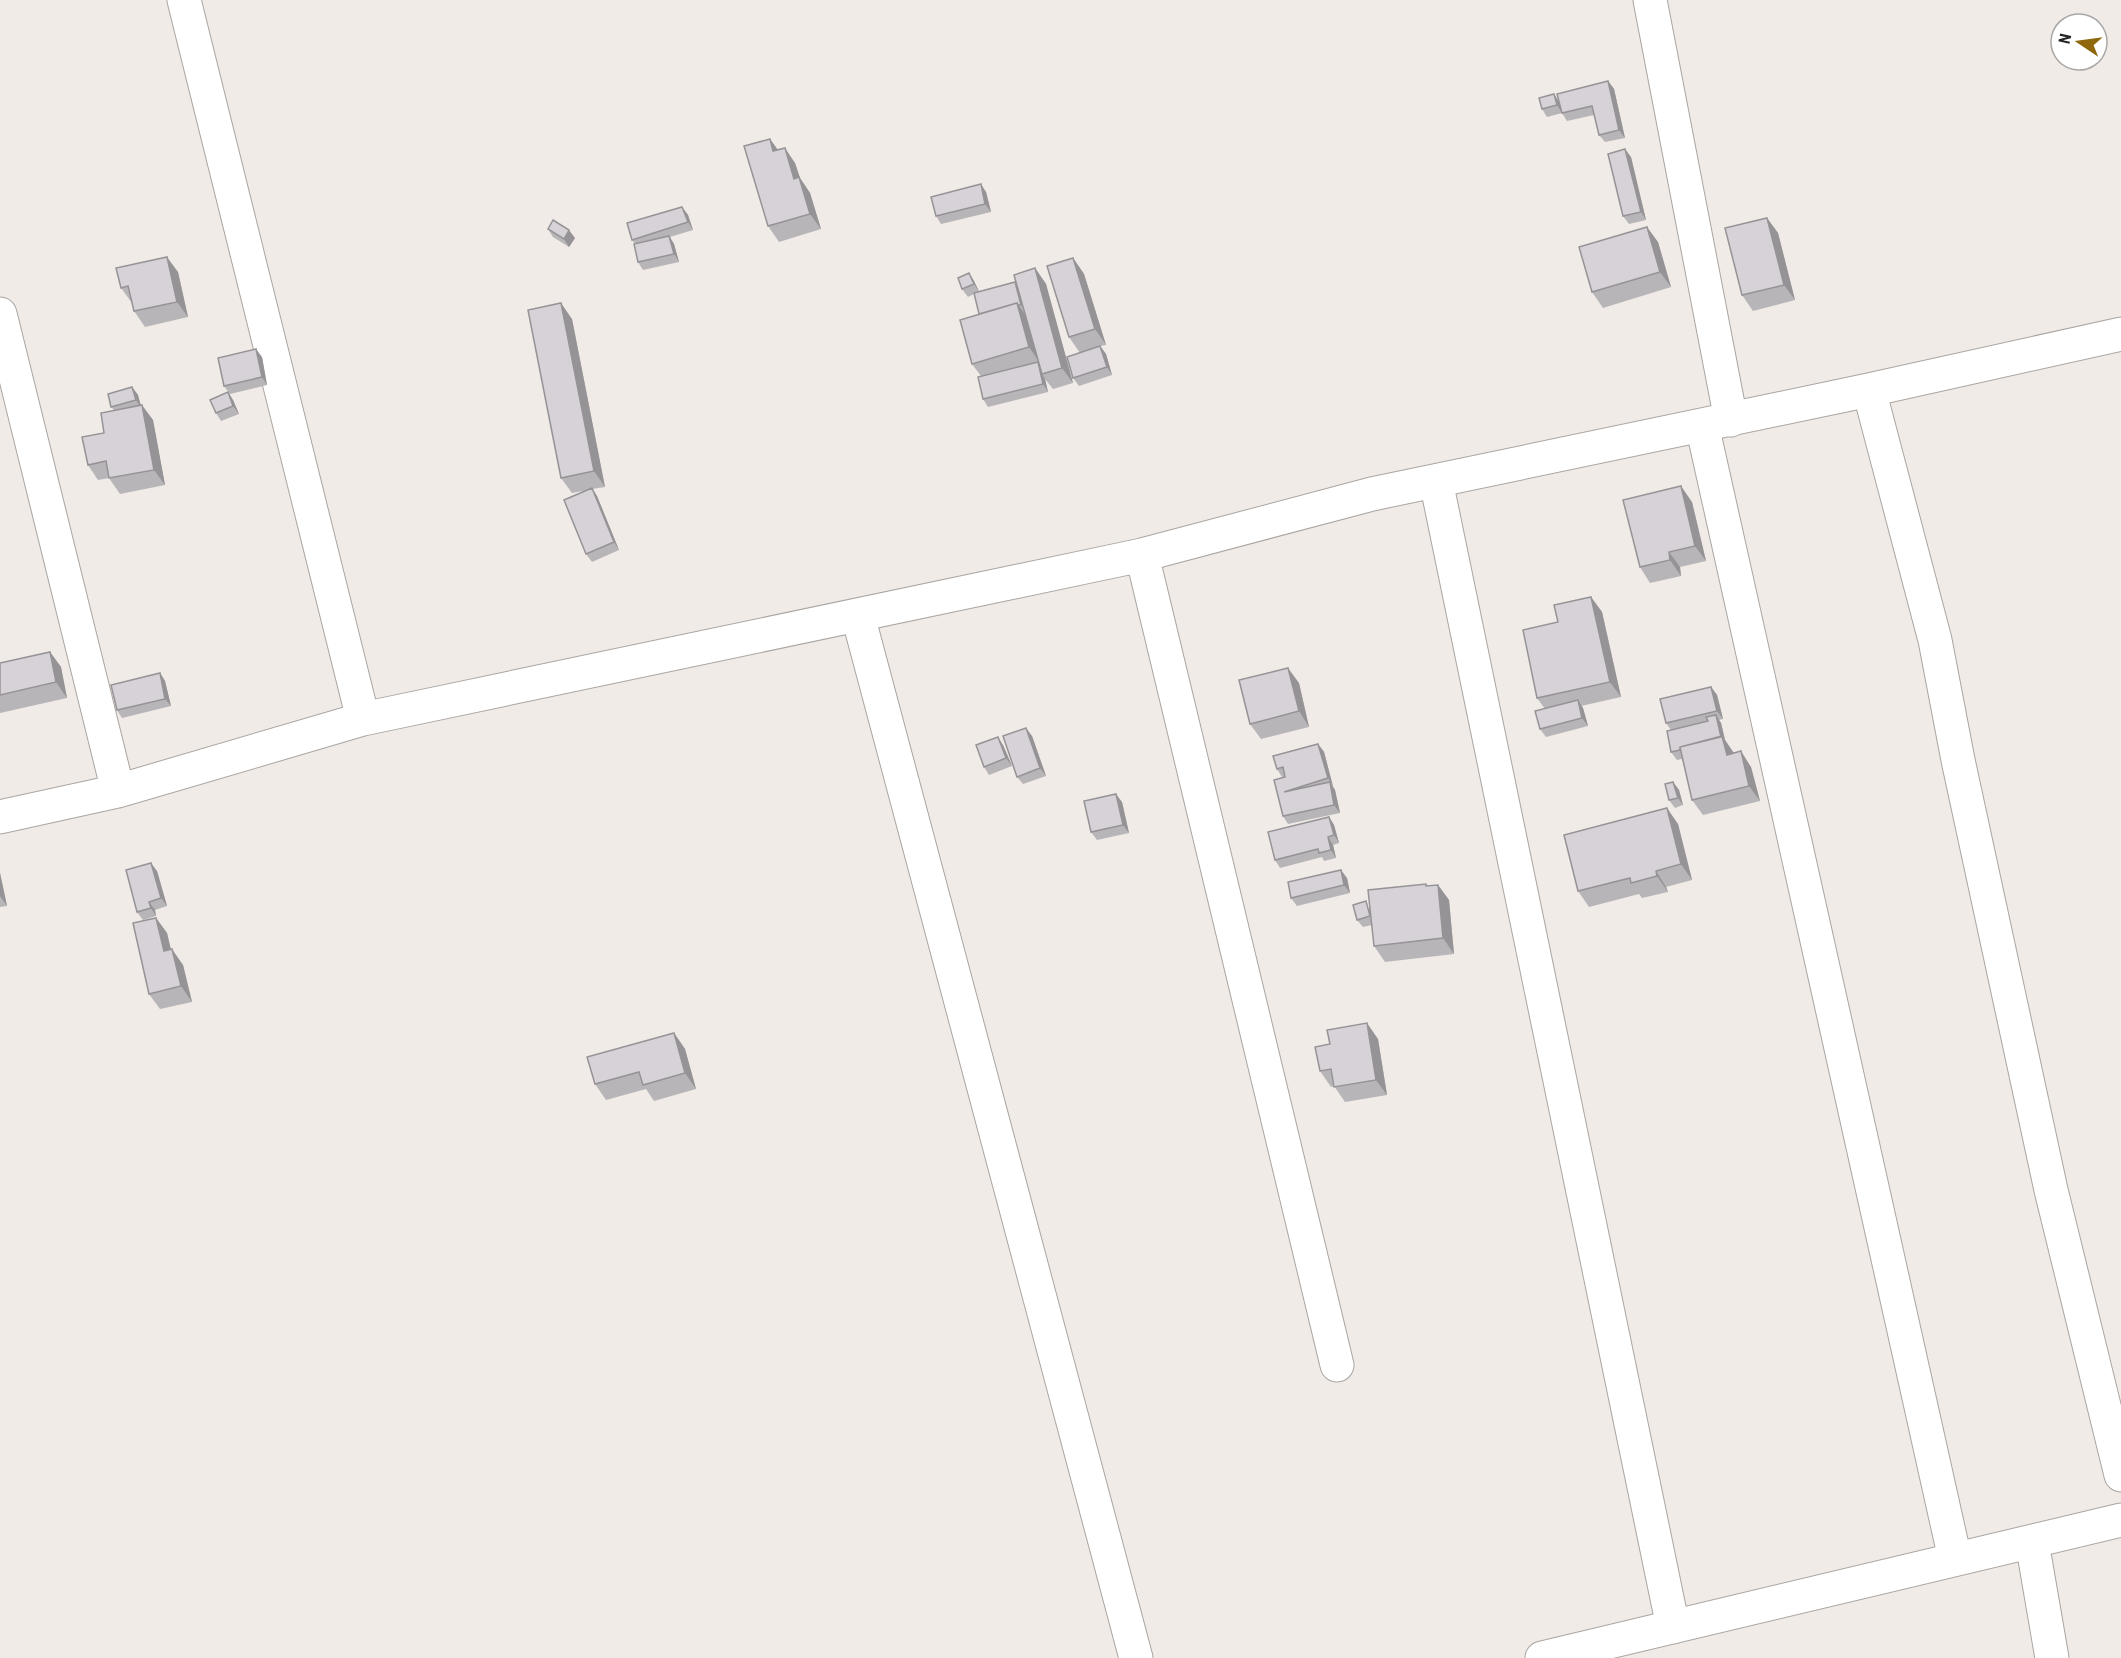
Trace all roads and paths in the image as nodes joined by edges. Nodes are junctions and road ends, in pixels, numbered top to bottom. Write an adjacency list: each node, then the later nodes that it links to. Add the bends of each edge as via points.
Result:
1 (184, 0): 10 (street)
2 (1650, 0): 6 (street)
3 (0, 314): 11 (street)
4 (2121, 334): 5 (street)
5 (1869, 390): 6 (street); 14 (street, via 1935,640 2051,1190)
6 (1716, 423): 7 (street); 17 (street)
7 (1436, 481): 8 (street, via 1372,494); 18 (street)
8 (1142, 555): 9 (street); 13 (street)
9 (858, 616): 10 (street); 19 (street)
10 (363, 719): 11 (street)
11 (118, 791): 12 (street)
12 (0, 818)
13 (1337, 1365)
14 (2121, 1475)
15 (2121, 1520): 16 (street)
16 (2032, 1542): 17 (street); 21 (street)
17 (1955, 1559): 18 (street)
18 (1673, 1628): 20 (street)
19 (1136, 1658)
20 (1542, 1658)
21 (2052, 1658)

